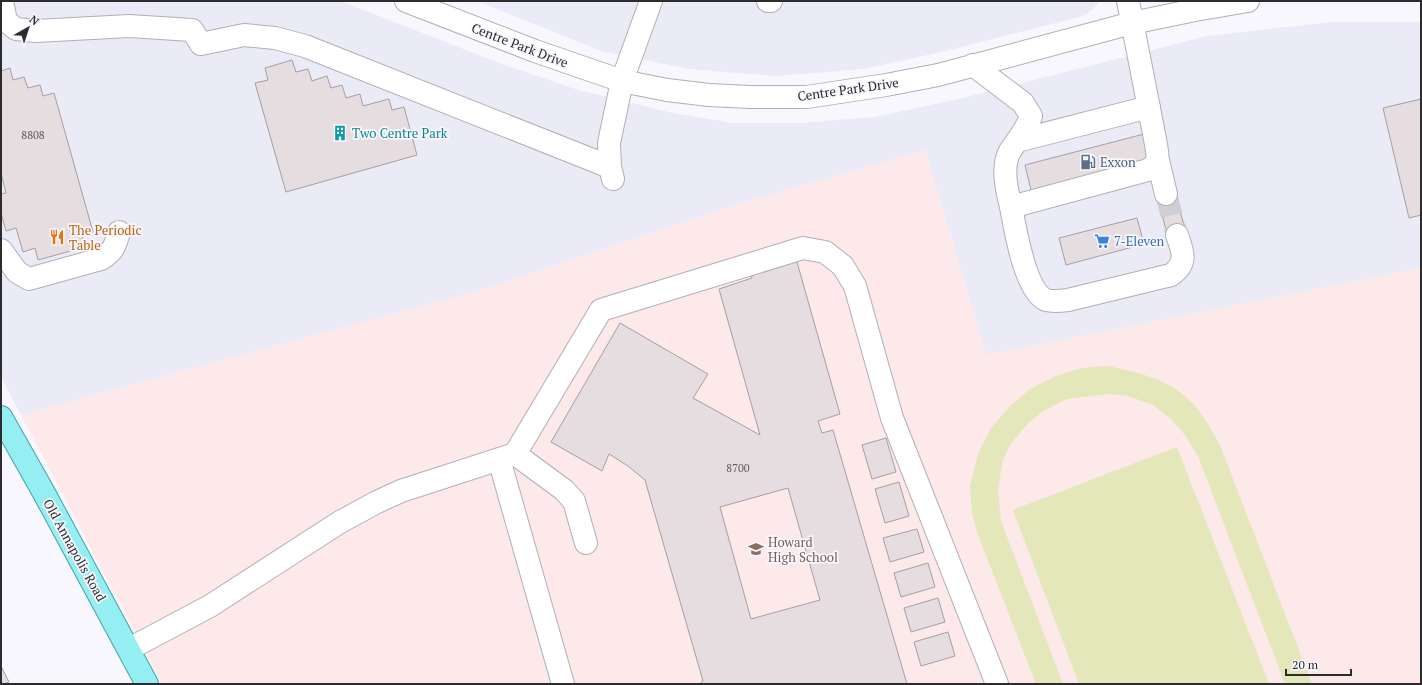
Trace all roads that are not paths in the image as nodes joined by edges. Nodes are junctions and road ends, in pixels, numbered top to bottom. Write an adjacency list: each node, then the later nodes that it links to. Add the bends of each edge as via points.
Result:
1 (406, 1): 8 (street, Centre Park Drive)
2 (651, 1): 8 (street)
3 (1128, 1): 6 (street)
4 (1248, 1): 6 (street, Centre Park Drive)
5 (3, 16): 8 (street, via 16,29 36,31 129,26 192,30 201,44 244,35 275,38 305,46 612,174 609,143)
6 (1132, 23): 7 (street, Centre Park Drive); 9 (street)
7 (972, 65): 8 (street, Centre Park Drive, via 938,75 807,97 750,98 709,95); 10 (street, via 1023,103 1031,116 1028,126)
8 (622, 82)
9 (1149, 107): 10 (street); 11 (street)
10 (1017, 141): 13 (street, via 1009,153 1006,168)
11 (1158, 160): 12 (street); 13 (street, via 1155,166 1148,170)
12 (1166, 194)
13 (1011, 207): 15 (street, via 1029,277 1037,293 1047,300 1056,302 1171,274 1182,262 1182,248)
14 (119, 232): 16 (street, via 116,245 110,253 101,258 29,279 17,272)
15 (1177, 235)
16 (1, 250)
17 (1, 417): 20 (main road, Old Annapolis Road)
18 (507, 457): 19 (street, via 564,490 574,501); 20 (street, via 401,491 377,502 340,522 210,606); 22 (street); 23 (street, via 601,310 803,248 825,252 843,266 856,286 892,418)
19 (586, 543)
20 (129, 649): 21 (main road, Old Annapolis Road)
21 (147, 684)
22 (563, 684)
23 (997, 684)

